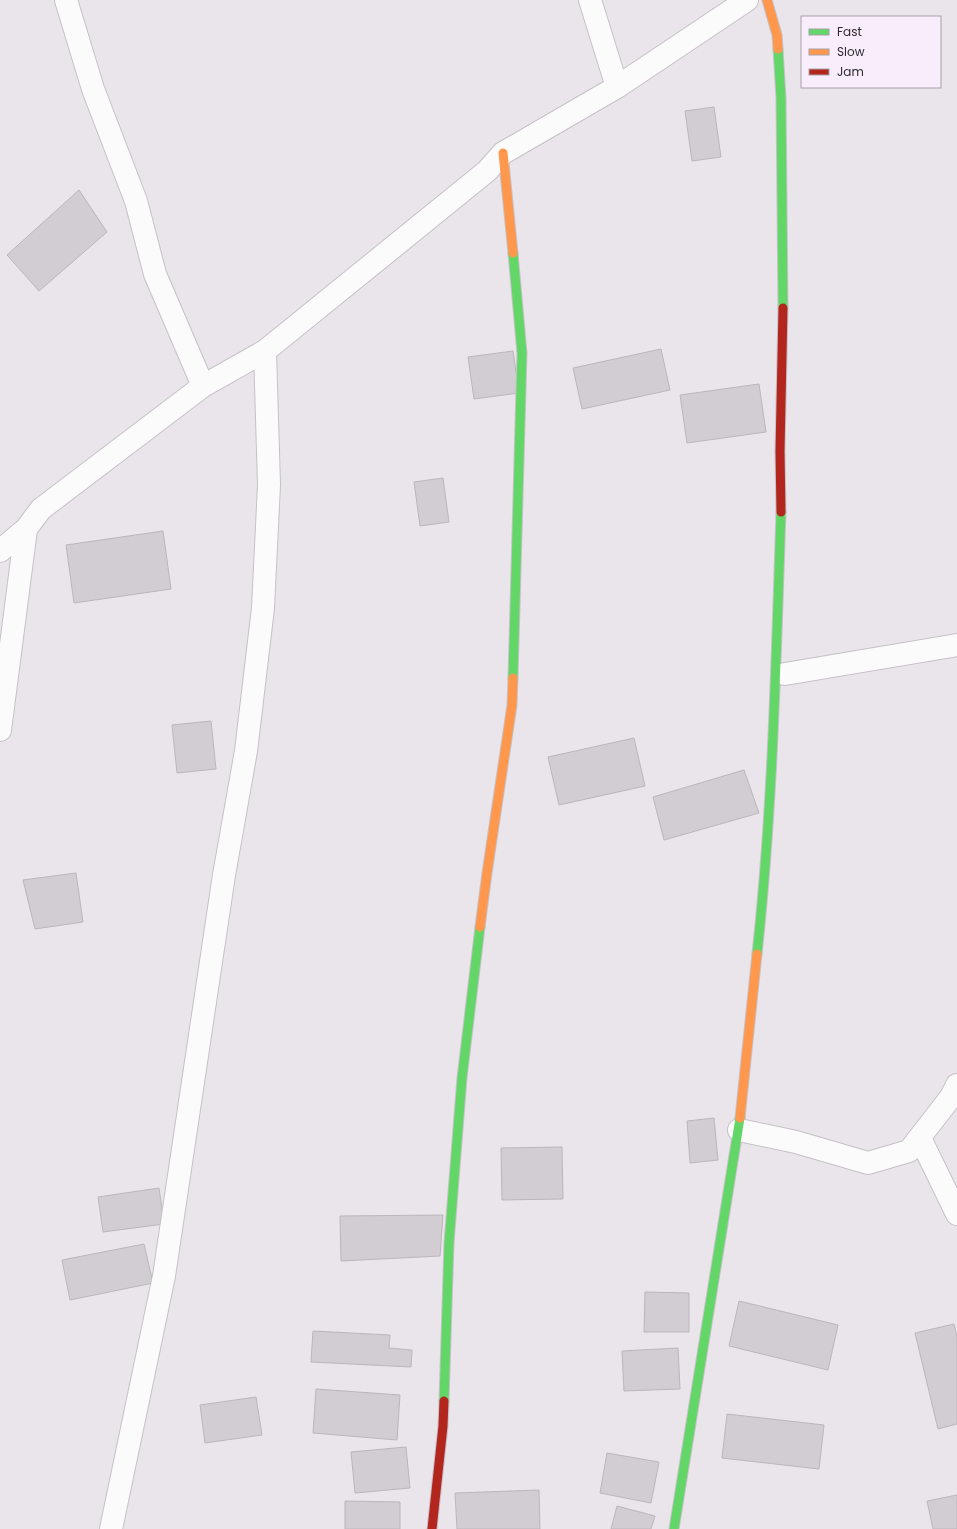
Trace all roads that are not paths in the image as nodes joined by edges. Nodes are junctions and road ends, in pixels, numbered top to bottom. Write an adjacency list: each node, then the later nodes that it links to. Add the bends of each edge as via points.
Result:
1 (66, 0): 8 (street, via 93,89 136,201 155,274)
2 (590, 0): 5 (street)
3 (747, 0): 5 (street)
4 (767, 0): 15 (street, via 777,35 781,98 784,298 781,498 775,702 764,890)
5 (617, 87): 6 (street)
6 (503, 153): 7 (street, via 487,171); 19 (street, via 522,353 512,705 487,873 462,1078 449,1243 443,1426)
7 (265, 351): 8 (street); 18 (street, via 269,485 263,608 246,751 224,875 164,1276)
8 (203, 386): 9 (street, via 41,510)
9 (26, 529): 10 (street); 13 (street)
10 (0, 551)
11 (957, 645): 12 (street)
12 (785, 674)
13 (0, 730)
14 (957, 1085): 16 (street)
15 (739, 1130): 16 (street, via 796,1142 868,1163 909,1151); 20 (street)
16 (920, 1138): 17 (street)
17 (957, 1214)
18 (111, 1529)
19 (432, 1529)
20 (674, 1529)

